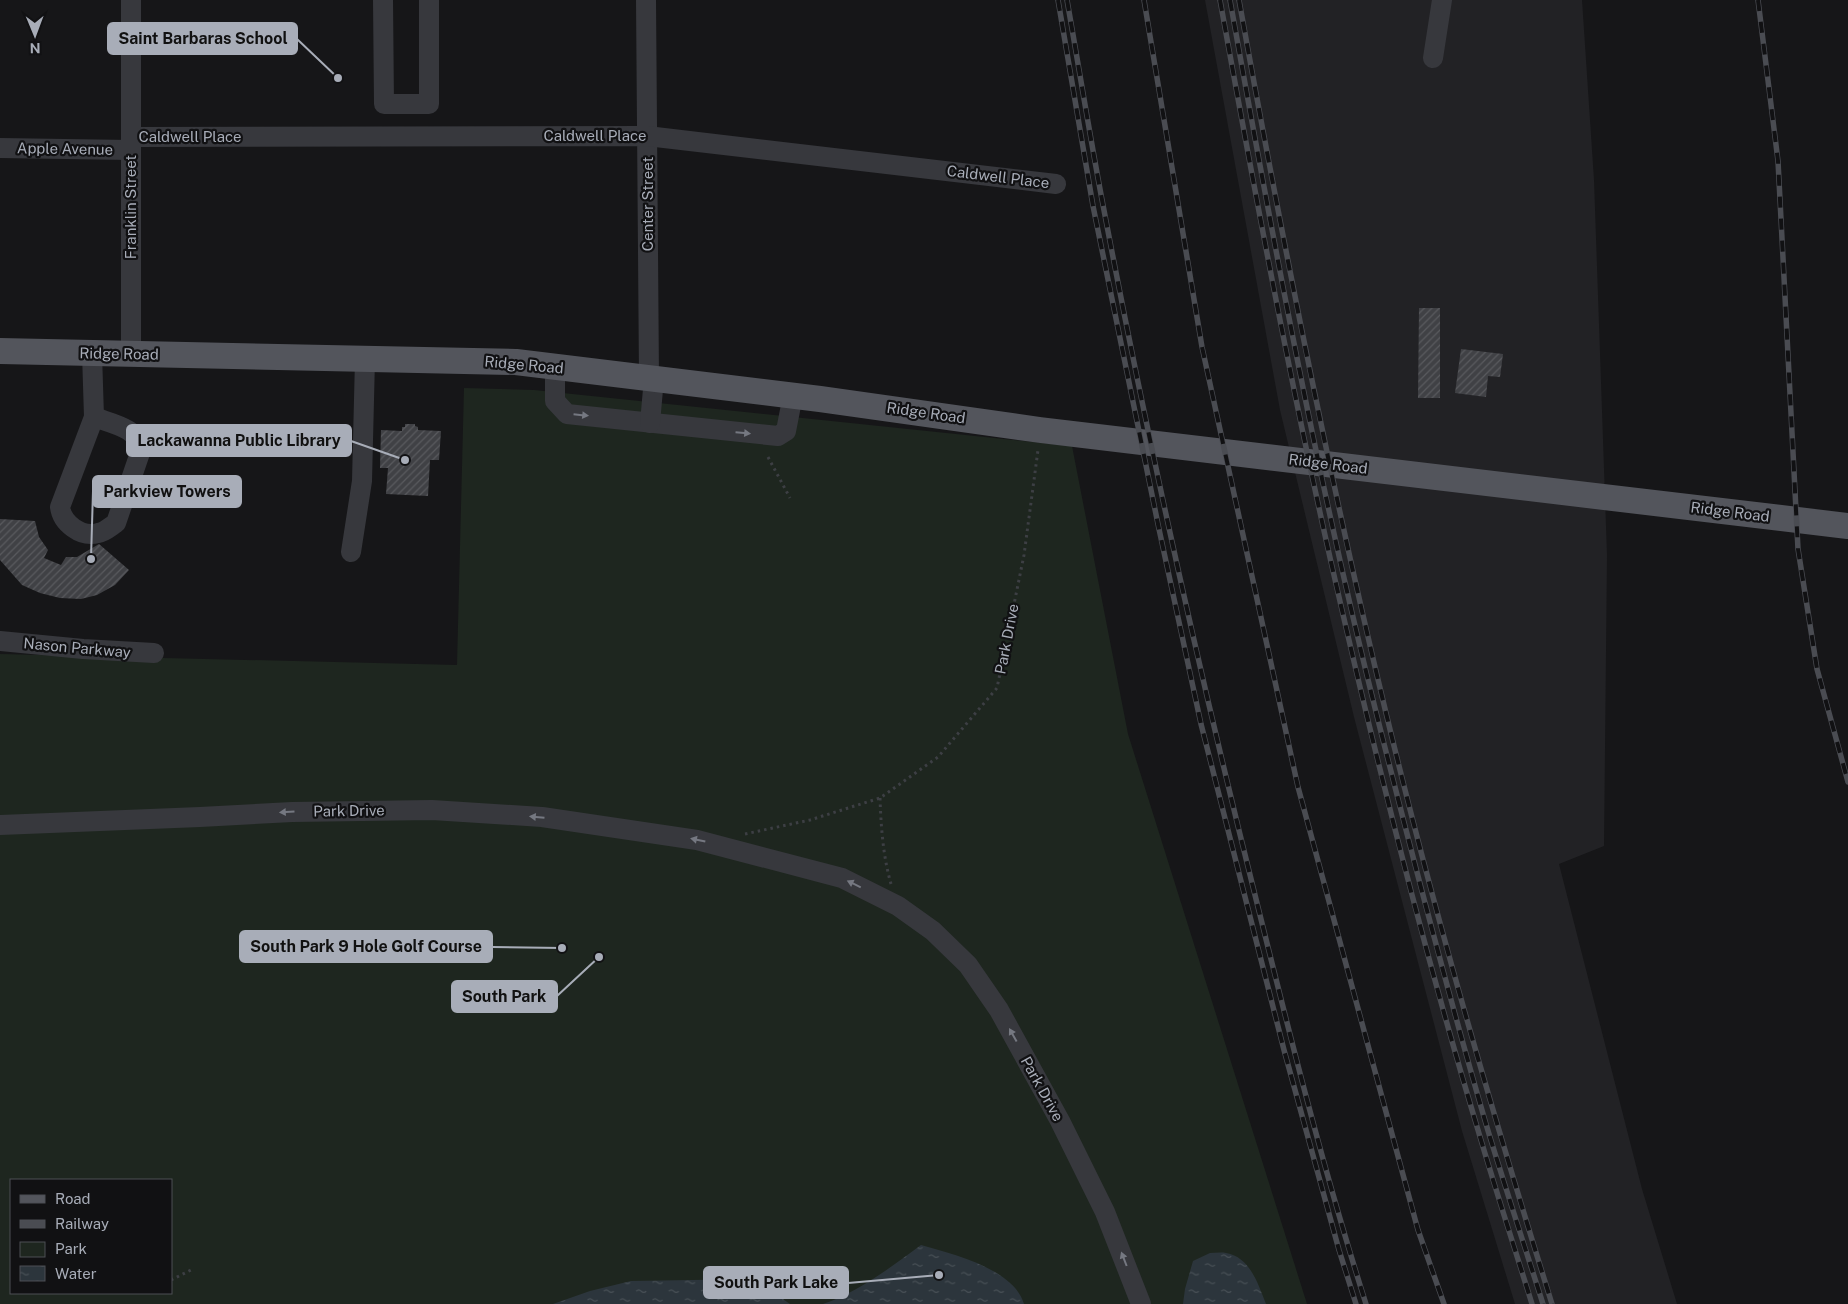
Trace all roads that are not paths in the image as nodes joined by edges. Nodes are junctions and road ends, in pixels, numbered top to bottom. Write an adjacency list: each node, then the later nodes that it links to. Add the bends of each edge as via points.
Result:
1 (131, 0): 10 (street, Franklin Street)
2 (384, 0): 7 (street, via 384,104)
3 (428, 0): 7 (street)
4 (646, 0): 9 (street, Center Street)
5 (1442, 0): 6 (street)
6 (1433, 58)
7 (429, 104): 8 (street)
8 (429, 136): 9 (street, Caldwell Place); 10 (street, Caldwell Place)
9 (647, 136): 12 (street, Caldwell Place); 18 (street, Center Street)
10 (131, 143): 11 (street, Apple Avenue); 15 (street, Franklin Street)
11 (0, 148)
12 (1056, 184)
13 (0, 351): 14 (main road, Ridge Road)
14 (92, 353): 15 (main road, Ridge Road); 20 (street)
15 (131, 354): 16 (main road, Ridge Road)
16 (365, 358): 17 (main road, Ridge Road, via 516,362); 23 (street, via 362,481)
17 (555, 367): 18 (main road, Ridge Road); 21 (street, one-way to 21, via 555,401 567,414)
18 (651, 378): 19 (main road, Ridge Road); 21 (street, Center Street)
19 (793, 395): 21 (street, one-way to 19, via 778,436 786,430); 22 (main road, Ridge Road, via 1040,430)
20 (94, 417): 20 (street, via 60,507 61,517 70,526 98,534 116,523 141,450 140,440 134,433)
21 (650, 423)
22 (1836, 525)
23 (351, 552)
24 (0, 641): 25 (street, Nason Parkway, via 83,650)
25 (154, 653)
26 (0, 825): 27 (street, Park Drive, one-way to 26, via 1106,1212 1060,1120 999,1010 968,965 933,931 898,906 842,878 697,840 542,817 432,810 292,812)
27 (1141, 1304)

